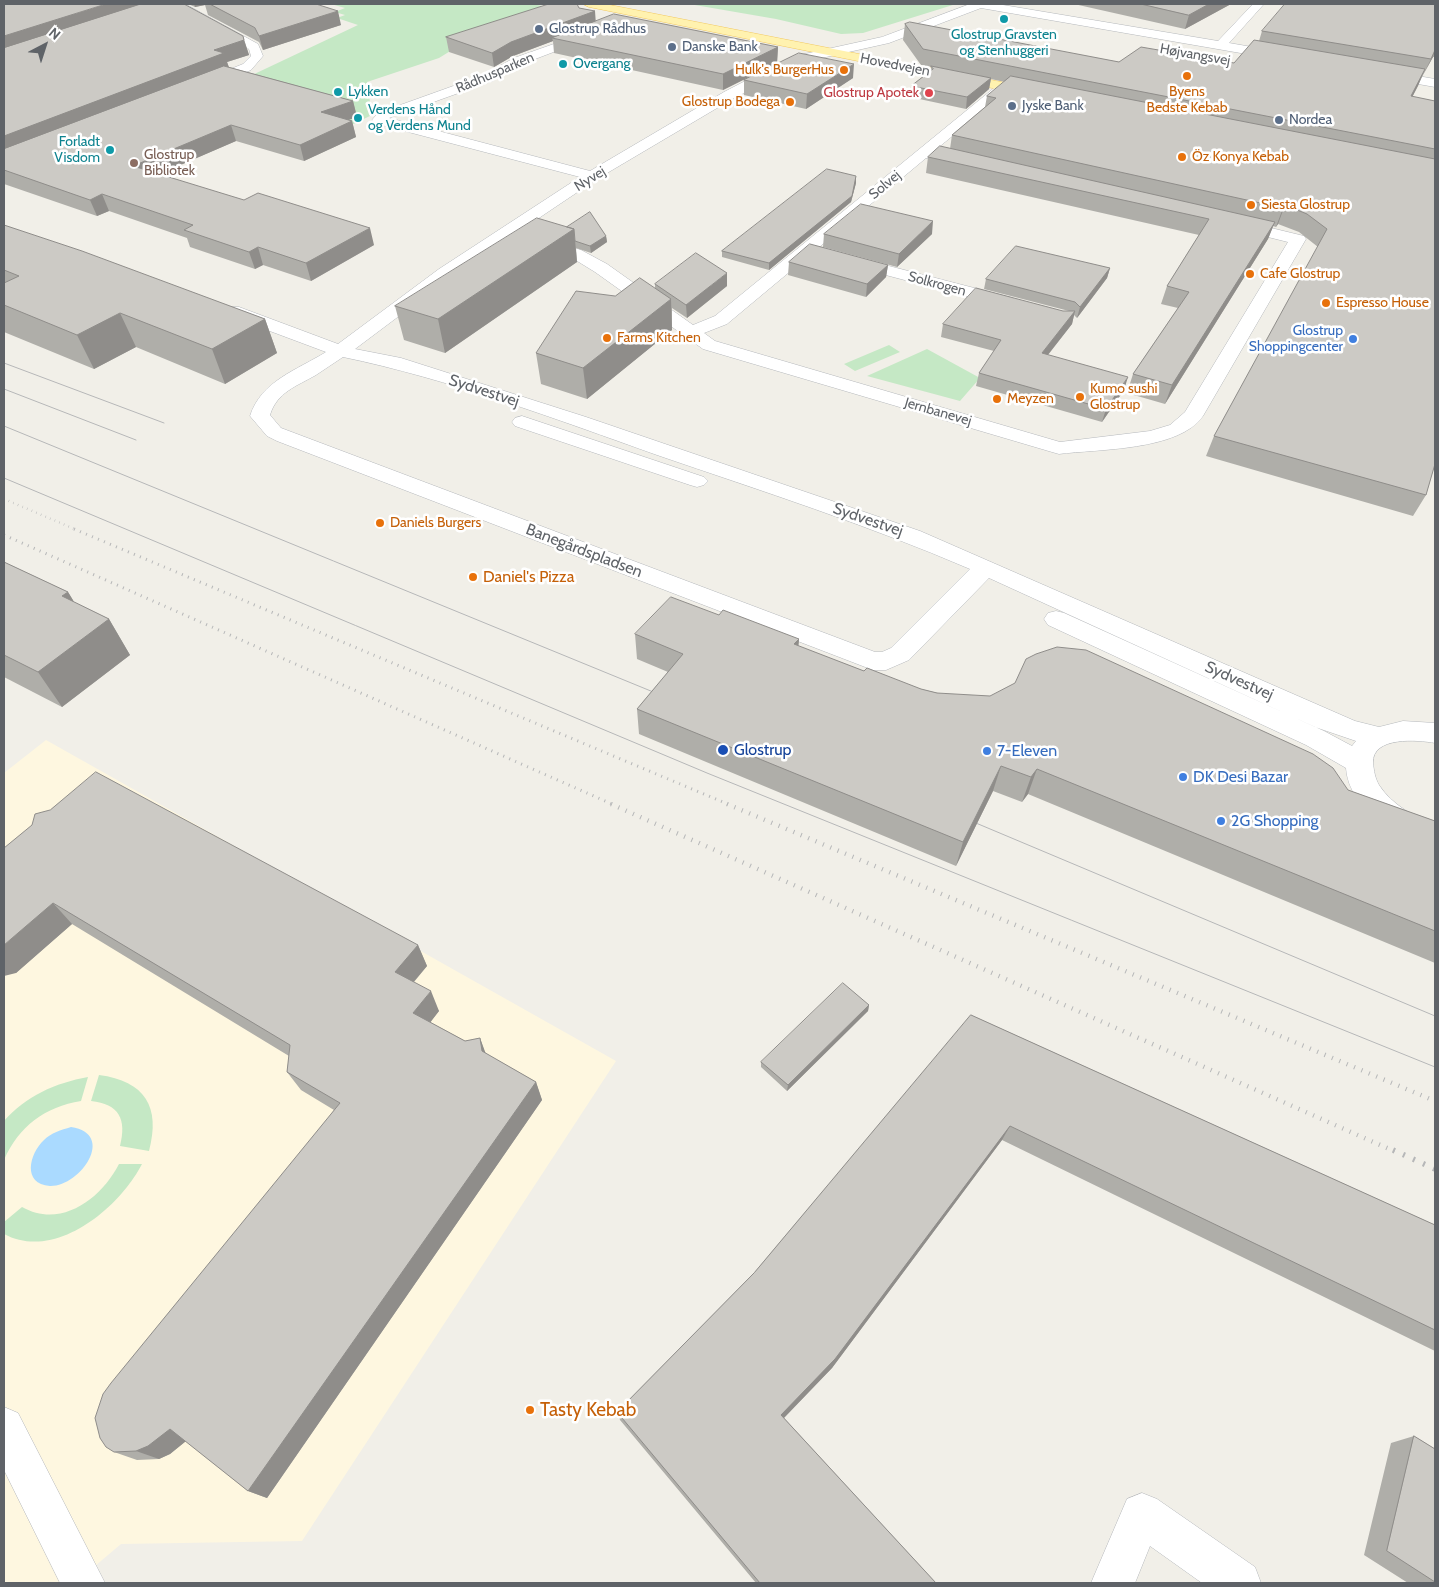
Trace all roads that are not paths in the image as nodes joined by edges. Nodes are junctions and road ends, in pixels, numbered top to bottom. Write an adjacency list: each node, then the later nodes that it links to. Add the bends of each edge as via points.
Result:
1 (177, 4): 7 (street)
2 (589, 4): 13 (main road, Hovedvejen)
3 (640, 4): 11 (main road, Hovedvejen)
4 (980, 4): 8 (street, Højvangsvej); 11 (street, Nyvej)
5 (1259, 4): 12 (street)
6 (210, 8): 7 (street)
7 (194, 13): 18 (street, via 254,47 257,56 247,67)
8 (1066, 20): 10 (street, Højvangsvej); 10 (street, Højvangsvej, via 1092,28 1106,38 1116,31)
9 (597, 31): 21 (street, Rådhusparken, via 518,61 488,78 379,118)
10 (1140, 32): 12 (street, Højvangsvej)
11 (860, 46): 13 (street, Nyvej); 17 (main road, Hovedvejen, via 1049,90)
12 (1220, 46): 14 (street, Højvangsvej)
13 (829, 52): 17 (main road, Hovedvejen); 21 (street, Nyvej, via 788,65 753,82)
14 (1298, 59)
15 (1375, 73): 16 (street)
16 (1435, 83)
17 (1004, 87): 19 (street, Solvej)
18 (193, 89)
19 (923, 153): 20 (street); 24 (street, Solvej)
20 (980, 166)
21 (592, 176): 23 (street, Nyvej)
22 (1216, 220): 27 (street, Jernbanevej, via 1298,239 1193,416 1177,429 1152,437 1059,448 709,345)
23 (506, 232): 27 (street, Jernbanevej, via 583,258); 28 (street, Nyvej)
24 (808, 250): 26 (street, Solkrogen); 27 (street, Solvej, via 721,320)
25 (218, 305): 28 (street, Sydvestvej)
26 (1020, 306)
27 (692, 332)
28 (340, 351): 29 (street, Sydvestvej, via 378,373 879,543); 29 (street, Banegårdspladsen, via 272,393 260,416 274,432 860,658 886,661 900,654)
29 (980, 574): 31 (street, Sydvestvej, via 1324,720); 32 (street, Sydvestvej)
30 (1435, 733): 31 (street, via 1410,729)
31 (1378, 736): 32 (street, via 1367,744)
32 (1360, 762): 33 (street, via 1363,781 1380,805 1402,823)
33 (1435, 838)
34 (4, 1427): 35 (street)
35 (84, 1583)
36 (1113, 1583): 37 (street, via 1142,1514)
37 (1239, 1583)

